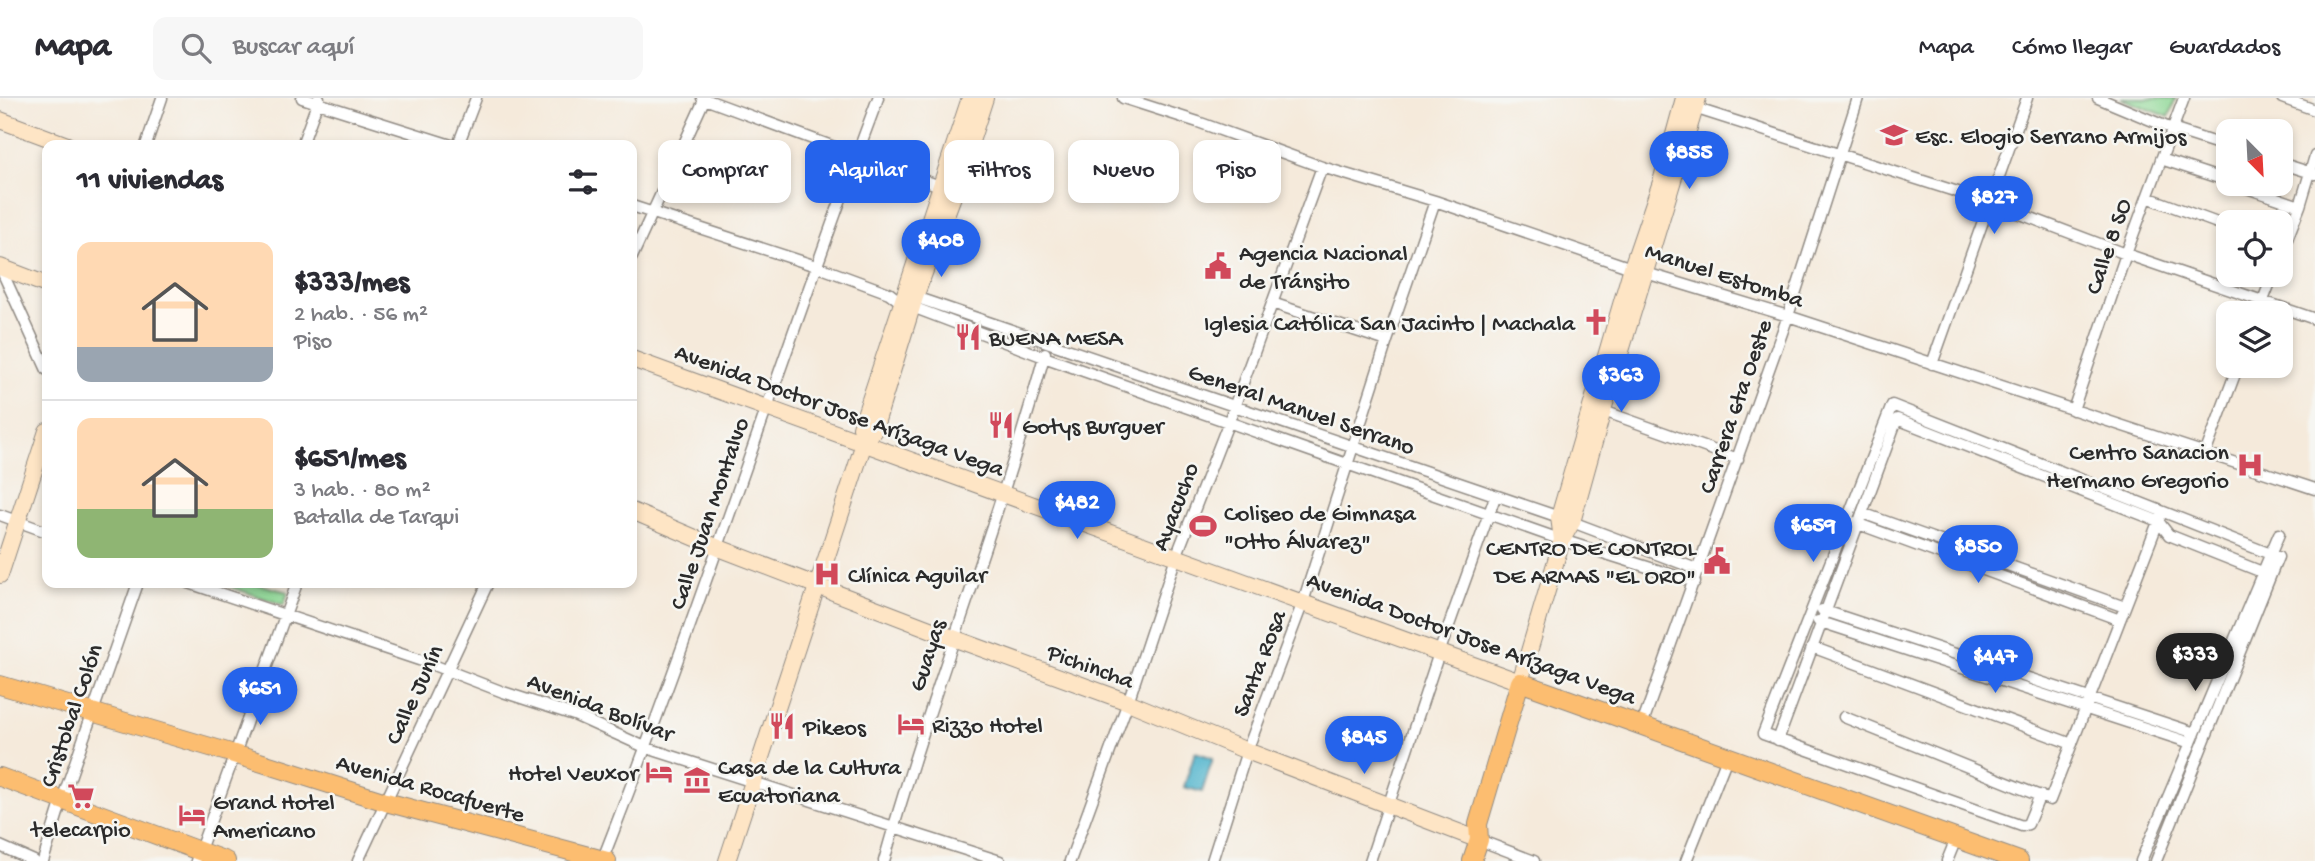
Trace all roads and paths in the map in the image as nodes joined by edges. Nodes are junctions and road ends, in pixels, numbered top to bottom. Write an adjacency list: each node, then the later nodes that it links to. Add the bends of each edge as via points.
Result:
1 (162, 98): 20 (street)
2 (302, 98): 14 (street)
3 (476, 98): 23 (street)
4 (703, 98): 24 (street); 44 (street)
5 (878, 98): 25 (street, Calle Juan Montalvo)
6 (970, 98): 26 (main road)
7 (985, 98): 27 (main road)
8 (1123, 98): 32 (street, Manuel Estomba)
9 (1858, 98): 29 (street, Carrera 6ta Oeste)
10 (2027, 98): 40 (street)
11 (2098, 98): 18 (street)
12 (2184, 98): 18 (street, Calle 8 SO)
13 (2282, 98): 16 (street)
14 (318, 101): 21 (street); 22 (street)
15 (1689, 102): 29 (street); 51 (main road, via 1661,182)
16 (2315, 110)
17 (0, 120): 19 (main road)
18 (2172, 129): 28 (street); 31 (street, Calle 8 SO)
19 (54, 140)
20 (148, 140)
21 (304, 140)
22 (436, 140)
23 (460, 140)
24 (814, 140)
25 (862, 140)
26 (960, 140)
27 (968, 140)
28 (2216, 143)
29 (1839, 155): 40 (street); 57 (street, Carrera 6ta Oeste)
30 (2315, 156): 34 (street)
31 (2161, 159): 35 (street); 37 (street, Calle 8 SO)
32 (1322, 167): 39 (street, Manuel Estomba); 56 (street, Ayacucho)
33 (2293, 167): 34 (street)
34 (2312, 173): 42 (street)
35 (2216, 177)
36 (2270, 196): 42 (street)
37 (2147, 197): 46 (street); 48 (street, Calle 8 SO)
38 (944, 199): 54 (main road)
39 (1435, 201): 51 (street, Manuel Estomba); 59 (street, Santa Rosa)
40 (1989, 202): 48 (street); 64 (street)
41 (839, 203): 49 (street, Calle Juan Montalvo)
42 (2300, 206): 45 (street)
43 (637, 208): 44 (street, General Manuel Serrano)
44 (651, 212): 47 (street); 49 (street, General Manuel Serrano)
45 (2293, 222)
46 (2216, 223)
47 (637, 245)
48 (2126, 254): 55 (street); 69 (street, Calle 8 SO)
49 (816, 266): 54 (street, General Manuel Serrano); 67 (street, Calle Juan Montalvo)
50 (0, 267): 52 (main road); 62 (street)
51 (1639, 270): 57 (street, Manuel Estomba); 68 (main road)
52 (42, 283)
53 (2268, 287): 55 (street)
54 (905, 299): 60 (street, General Manuel Serrano); 61 (street, General Manuel Serrano); 71 (main road, via 874,430)
55 (2263, 300): 58 (street)
56 (1272, 303): 59 (street); 66 (street, Ayacucho)
57 (1788, 316): 64 (street, Manuel Estomba); 75 (street, Carrera 6ta Oeste)
58 (2315, 319)
59 (1387, 341): 73 (street, Santa Rosa)
60 (1048, 342): 61 (street, Guayas); 66 (street, General Manuel Serrano)
61 (1044, 357): 70 (street, General Manuel Serrano); 78 (street, Guayas)
62 (42, 359)
63 (637, 361): 67 (main road, Avenida Doctor Jose Arízaga Vega)
64 (1932, 364): 69 (street, Manuel Estomba)
65 (2234, 378): 74 (street)
66 (1233, 407): 70 (street, Ayacucho); 73 (street, General Manuel Serrano)
67 (766, 408): 71 (main road, Avenida Doctor Jose Arízaga Vega); 91 (street, Calle Juan Montalvo)
68 (1598, 409): 75 (street); 85 (main road)
69 (2073, 410): 74 (street, Manuel Estomba)
70 (1229, 421): 76 (street, General Manuel Serrano); 93 (street, Ayacucho)
71 (864, 443): 78 (main road, Avenida Doctor Jose Arízaga Vega); 98 (main road)
72 (42, 447): 87 (main road)
73 (1354, 447): 76 (street, Santa Rosa); 79 (street, General Manuel Serrano)
74 (2205, 454): 77 (street, Manuel Estomba)
75 (1738, 459): 94 (street, Carrera 6ta Oeste)
76 (1349, 465): 81 (street, General Manuel Serrano); 103 (street, Santa Rosa)
77 (2315, 489)
78 (1003, 494): 93 (main road, Avenida Doctor Jose Arízaga Vega); 109 (street, Guayas)
79 (1495, 497): 81 (street); 85 (street, General Manuel Serrano)
80 (637, 513): 91 (main road, Pichincha)
81 (1488, 514): 90 (street, General Manuel Serrano); 111 (street)
82 (0, 515): 87 (street)
83 (2160, 516): 84 (street, via 1897,419); 86 (street, via 1892,405); 92 (street); 95 (street, via 2169,535); 104 (street)
84 (1860, 519): 86 (street); 104 (street); 107 (street); 108 (street)
85 (1566, 520): 90 (main road); 94 (street, General Manuel Serrano)
86 (1847, 520): 105 (street)
87 (18, 522): 88 (street); 96 (main road)
88 (42, 530)
89 (2279, 534): 92 (street)
90 (1562, 540): 97 (street, General Manuel Serrano); 113 (main road)
91 (719, 548): 98 (main road, Pichincha); 123 (street, Calle Juan Montalvo)
92 (2271, 554): 95 (street); 156 (street, via 2278,557)
93 (1176, 557): 103 (main road, Avenida Doctor Jose Arízaga Vega); 115 (street, Ayacucho)
94 (1699, 570): 97 (street, Carrera 6ta Oeste)
95 (2262, 572): 120 (street)
96 (0, 575)
97 (1695, 582): 119 (street, Carrera 6ta Oeste)
98 (817, 585): 109 (main road, Pichincha); 128 (main road)
99 (136, 588): 117 (street, Cristobal Colón)
100 (204, 588): 106 (street, Avenida Bolívar)
101 (295, 588): 106 (street)
102 (486, 588): 112 (street, Calle Junín)
103 (1303, 602): 111 (main road, Avenida Doctor Jose Arízaga Vega); 124 (street, Santa Rosa)
104 (2125, 607): 108 (street)
105 (1811, 613): 107 (street); 121 (street, via 1763,734)
106 (285, 615): 112 (street, Avenida Bolívar); 125 (street)
107 (1824, 617): 110 (street); 116 (street)
108 (2120, 620): 116 (street)
109 (953, 638): 115 (main road, Pichincha); 133 (street, Guayas)
110 (1812, 647): 121 (street); 122 (street)
111 (1439, 653): 113 (main road, Avenida Doctor Jose Arízaga Vega); 132 (street)
112 (447, 670): 123 (street, Avenida Bolívar, via 575,715); 131 (street, Calle Junín)
113 (1520, 682): 119 (main road, Avenida Doctor Jose Arízaga Vega); 134 (main road)
114 (0, 685): 117 (main road, Avenida Rocafuerte)
115 (1128, 702): 124 (main road, Pichincha); 146 (street, Ayacucho)
116 (2087, 704): 120 (street); 122 (street)
117 (92, 712): 125 (main road, Avenida Rocafuerte); 130 (street, Cristobal Colón)
118 (1844, 717): 129 (street)
119 (1642, 725): 126 (main road, Avenida Doctor Jose Arízaga Vega)
120 (2193, 738): 155 (street)
121 (1778, 740): 129 (street, via 2022,826 2028,824)
122 (2072, 744): 129 (street, via 2050,800)
123 (647, 748): 128 (street, Avenida Bolívar); 142 (street, Calle Juan Montalvo)
124 (1247, 751): 132 (main road, Pichincha); 147 (street, Santa Rosa)
125 (234, 754): 131 (main road, Avenida Rocafuerte); 137 (street)
126 (1728, 755): 135 (main road, Avenida Doctor Jose Arízaga Vega); 152 (street)
127 (0, 777): 130 (main road)
128 (751, 781): 133 (street, Avenida Bolívar); 143 (main road)
129 (2040, 795)
130 (62, 800): 137 (main road); 139 (street, Cristobal Colón)
131 (386, 802): 141 (street, Calle Junín); 142 (main road, Avenida Rocafuerte)
132 (1389, 806): 134 (main road, Pichincha); 148 (street)
133 (893, 827): 144 (street, Guayas); 145 (street, Avenida Bolívar)
134 (1475, 833): 149 (main road); 150 (main road); 151 (street, Pichincha)
135 (1956, 839): 153 (street); 154 (main road, Avenida Doctor Jose Arízaga Vega)
136 (0, 846): 138 (street)
137 (198, 857): 140 (main road)
138 (34, 861)
139 (43, 861)
140 (226, 861)
141 (358, 861)
142 (604, 861)
143 (727, 861)
144 (884, 861)
145 (1000, 861)
146 (1070, 861)
147 (1212, 861)
148 (1370, 861)
149 (1461, 861)
150 (1472, 861)
151 (1534, 861)
152 (1686, 861)
153 (1947, 861)
154 (2019, 861)
155 (2141, 861)
156 (2156, 861)

